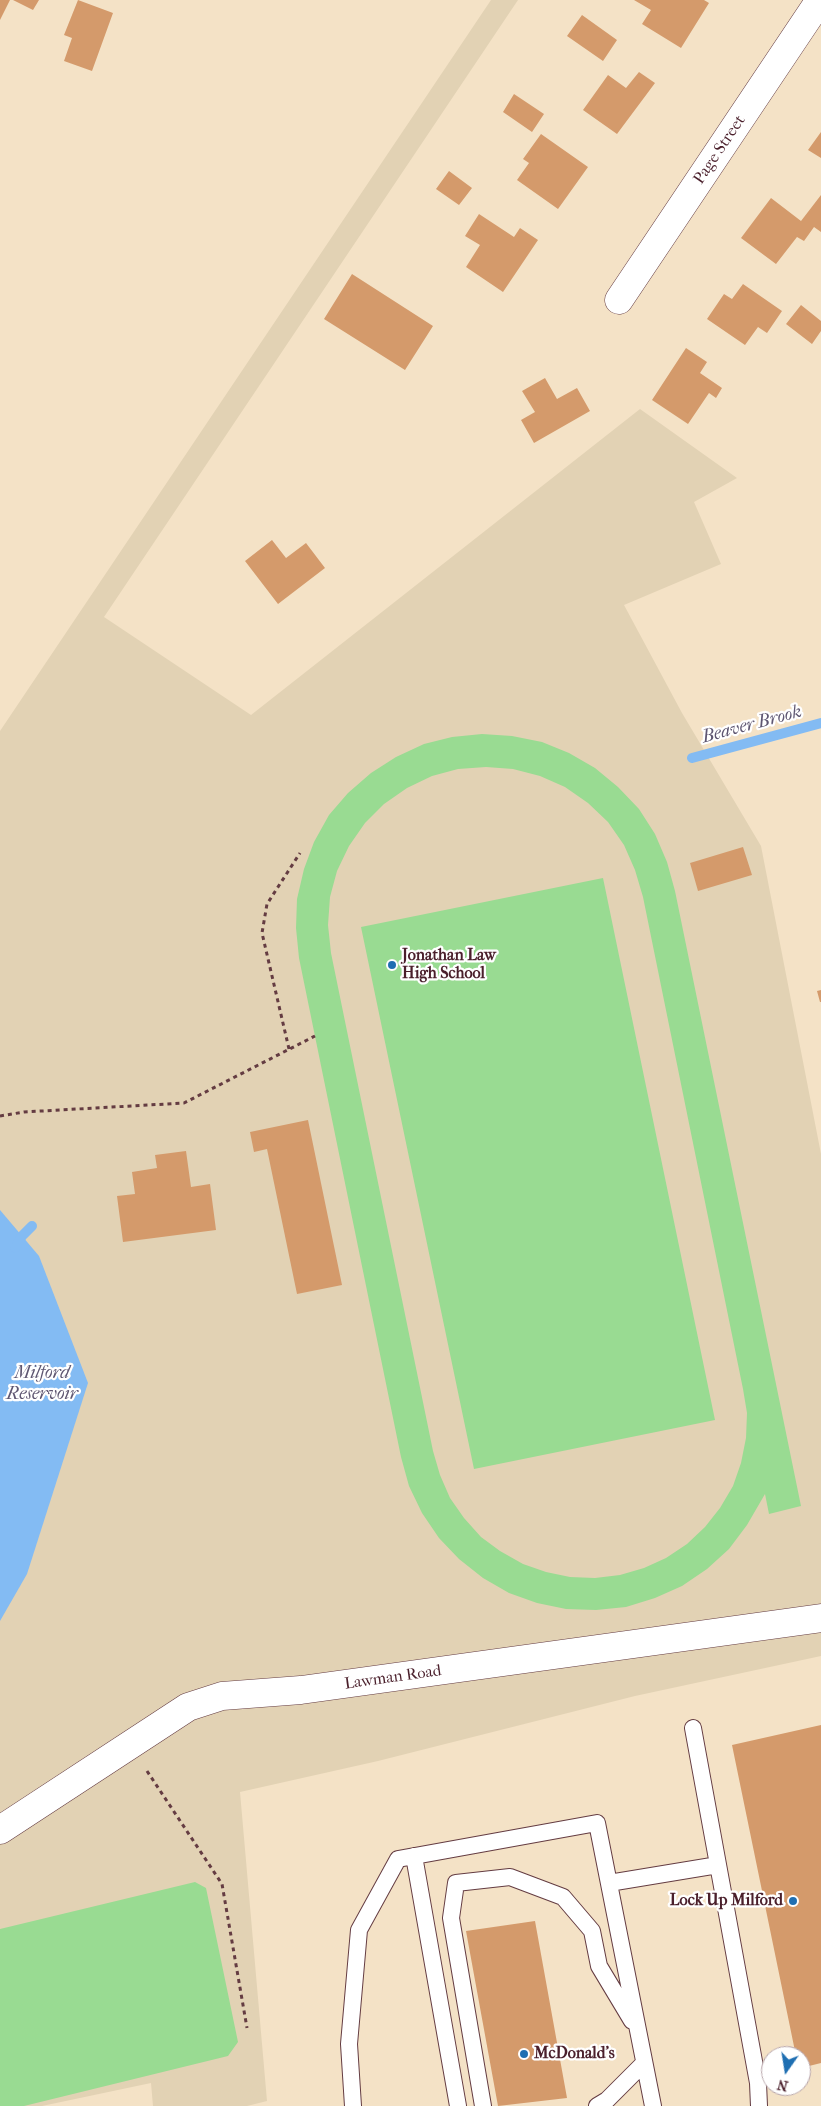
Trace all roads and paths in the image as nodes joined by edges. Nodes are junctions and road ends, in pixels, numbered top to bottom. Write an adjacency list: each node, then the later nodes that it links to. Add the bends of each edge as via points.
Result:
1 (820, 0): 2 (street, Page Street)
2 (619, 300)
3 (300, 853): 5 (path, via 267,904 262,933)
4 (315, 1036): 5 (path)
5 (289, 1050): 6 (path, via 184,1103)
6 (0, 1116)
7 (821, 1618): 9 (street, Lawman Road, via 301,1690 222,1696 188,1707)
8 (693, 1728): 12 (lane)
9 (129, 1745): 10 (street, Lawman Road); 14 (path, via 222,1884)
10 (0, 1830)
11 (414, 1856): 13 (lane, via 597,1823); 17 (lane, via 398,1859 358,1930 348,2044); 18 (lane)
12 (718, 1865): 13 (lane); 22 (lane, via 758,2083)
13 (609, 1883): 15 (lane)
14 (247, 2028)
15 (638, 2031): 16 (lane); 19 (lane, via 599,1966 592,1931 563,1897 510,1877 456,1882 451,1918)
16 (644, 2063): 20 (lane); 21 (lane)
17 (353, 2106)
18 (458, 2106)
19 (483, 2106)
20 (597, 2106)
21 (653, 2106)
22 (759, 2106)

